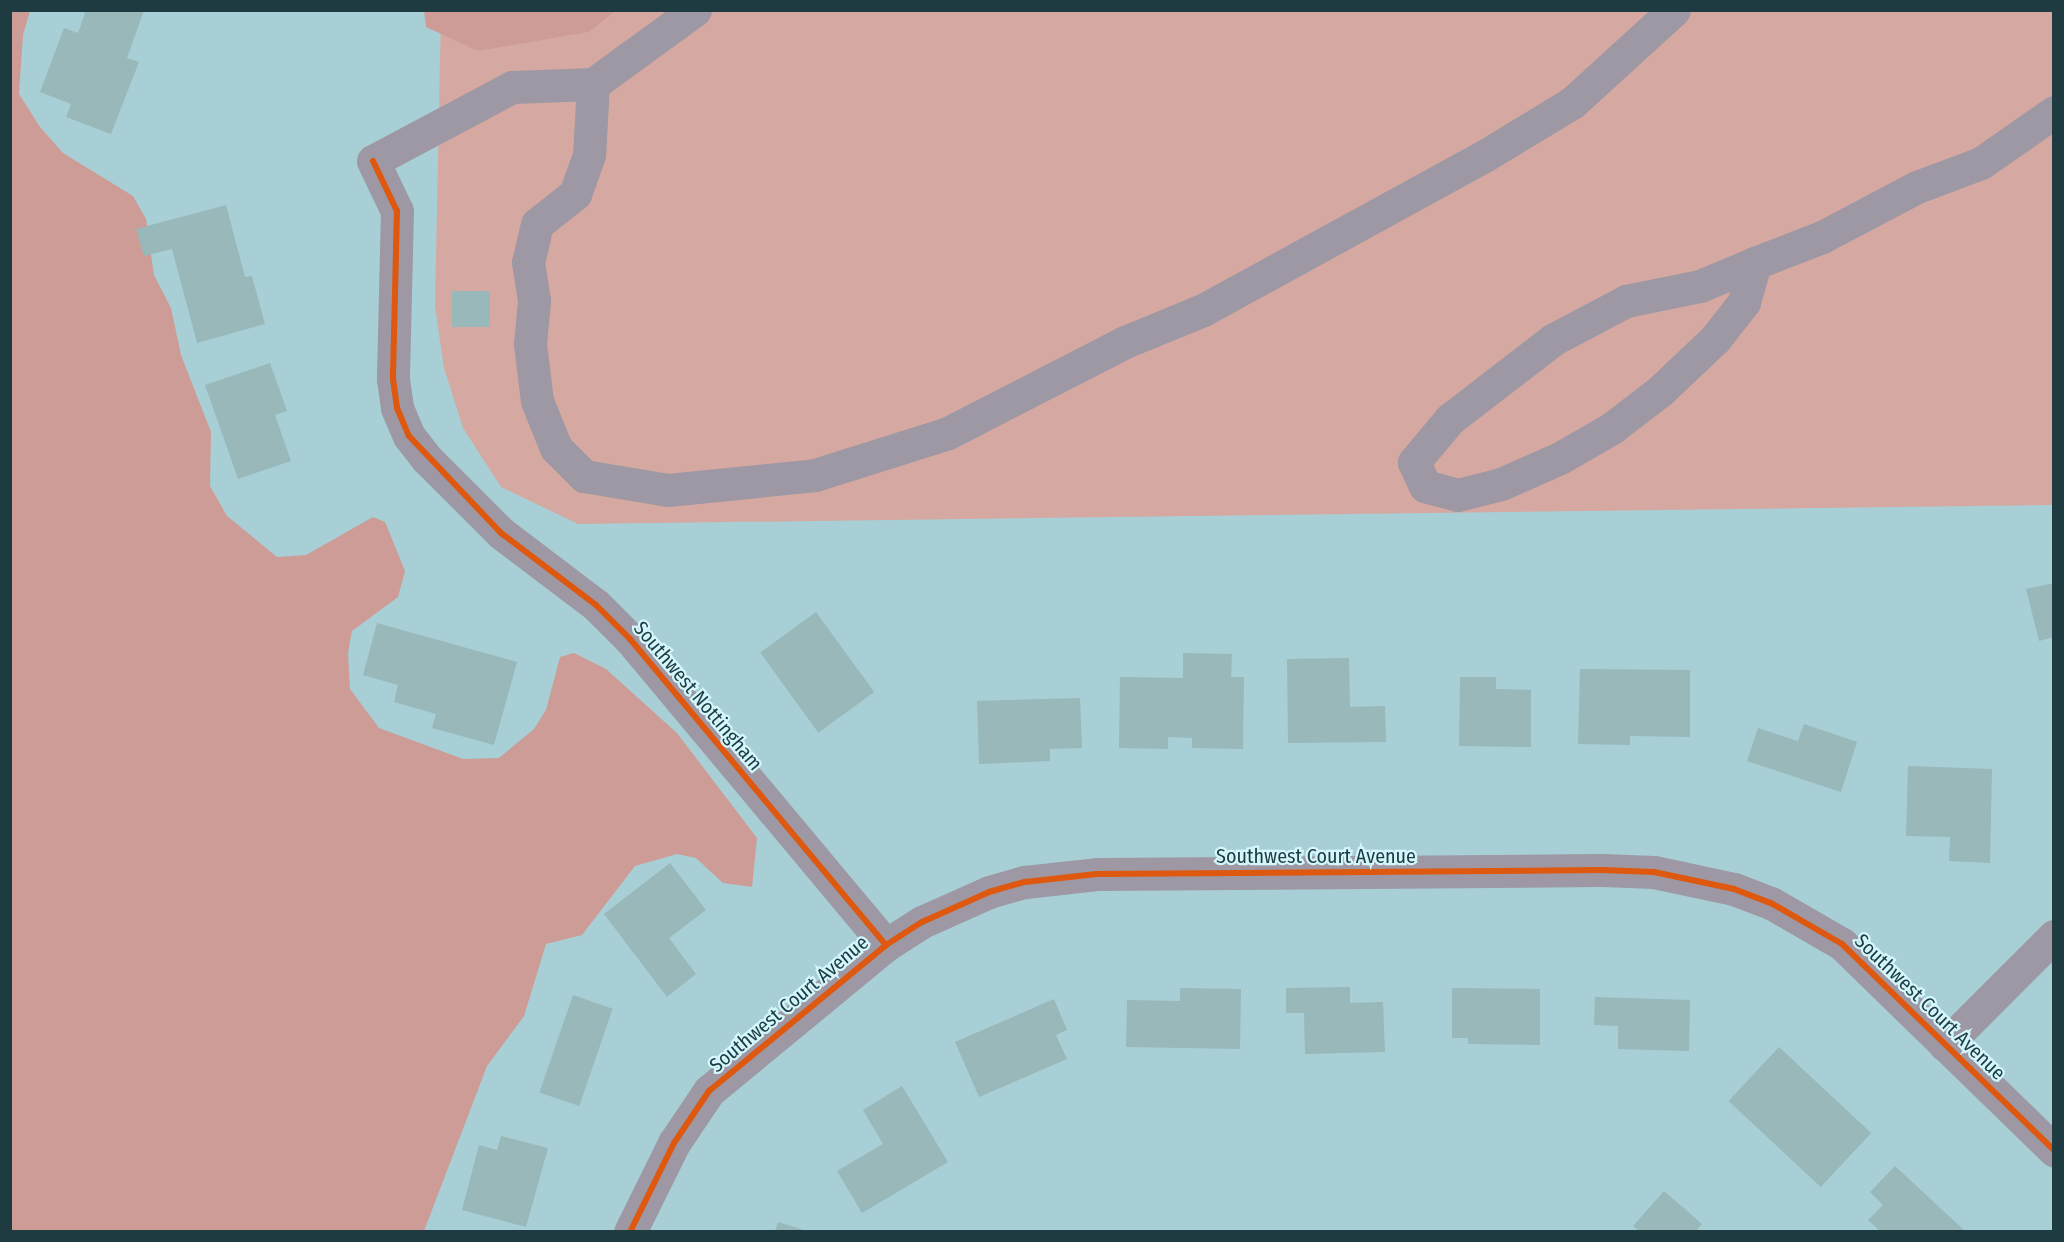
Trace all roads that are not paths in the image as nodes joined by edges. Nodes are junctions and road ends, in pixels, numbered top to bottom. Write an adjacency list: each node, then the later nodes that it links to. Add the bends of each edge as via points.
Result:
1 (695, 10): 3 (street)
2 (1674, 10): 3 (street, via 1572,103 1486,155 1203,310 1125,342 948,433 815,475 668,490 584,476 556,448 537,400 530,344 534,301 528,262 537,224 575,194 589,155)
3 (593, 84): 7 (street, Southwest Nottingham, via 512,87 373,161 397,211 393,379 397,408 408,435 501,533 596,605 630,639)
4 (2054, 112): 5 (street, via 1981,162 1917,187 1822,237)
5 (1755, 263): 5 (street, via 1700,286 1626,301 1554,339 1450,419 1414,462 1425,486 1458,495 1501,484 1560,458 1611,428 1660,391 1715,339 1744,302)
6 (2054, 936): 8 (street)
7 (886, 945): 8 (street, Southwest Court Avenue, via 922,922 989,892 1024,882 1097,874 1654,872 1743,892 1772,903 1842,944); 10 (street, Southwest Court Avenue, via 709,1091 674,1143)
8 (1945, 1045): 9 (street, Southwest Court Avenue)
9 (2054, 1150)
10 (630, 1232)

